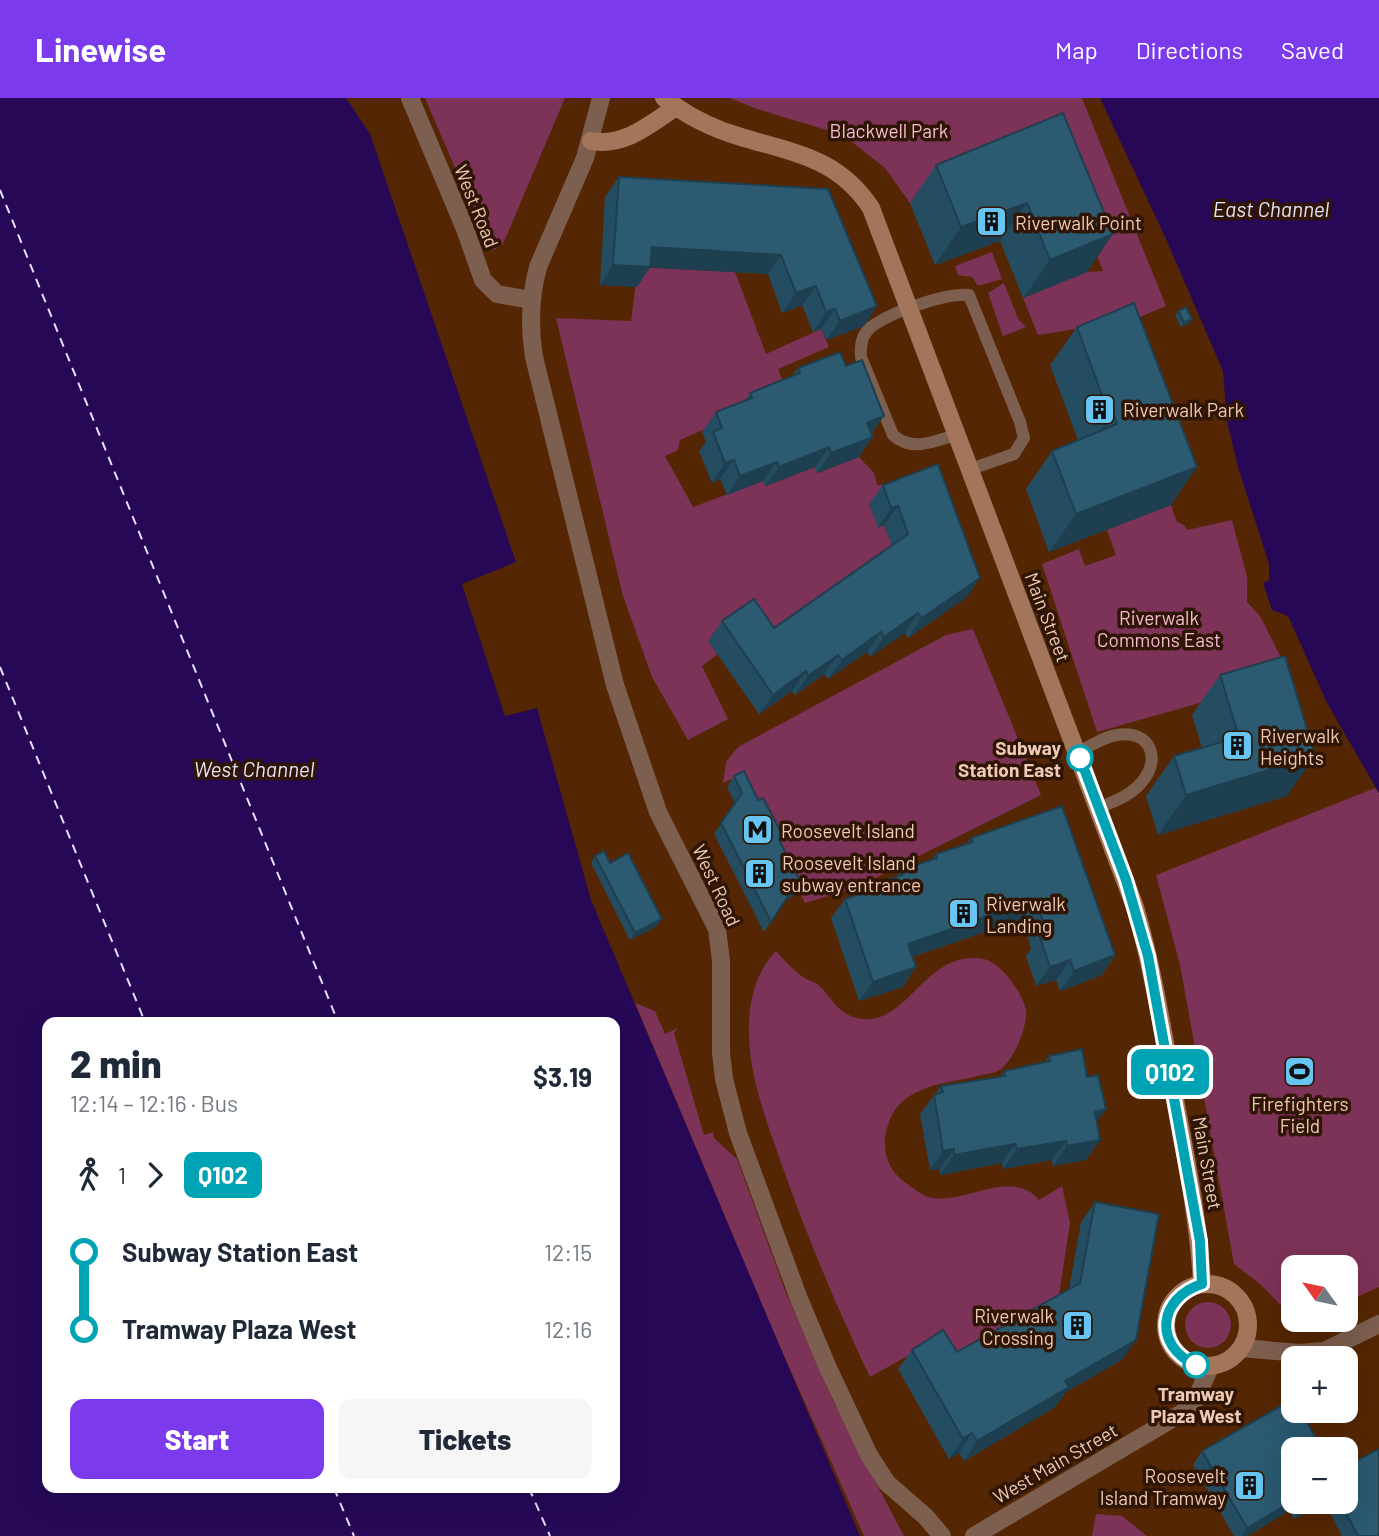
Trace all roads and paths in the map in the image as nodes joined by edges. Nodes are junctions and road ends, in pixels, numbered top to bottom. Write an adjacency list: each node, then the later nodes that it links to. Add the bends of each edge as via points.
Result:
1 (410, 98): 5 (street, West Road, via 484,280 497,294)
2 (601, 98): 4 (street)
3 (670, 103): 4 (street, via 639,131 616,142); 6 (street, Main Street, via 725,132 813,158 854,186 871,208)
4 (591, 141): 5 (street, West Road, via 538,267)
5 (531, 300): 15 (street, West Road, via 534,357 615,685 653,800 717,929 721,1053 738,1133 799,1299 869,1455 887,1483)
6 (909, 309): 7 (street, Main Street); 7 (lane, via 871,328 861,342 861,357 893,435 901,442 926,444); 8 (lane, via 954,294 969,295 1020,422 1024,438 1014,454)
7 (955, 435): 8 (street, Main Street)
8 (968, 470): 9 (street, Main Street)
9 (1077, 752): 10 (street, Main Street); 10 (lane, via 1121,734 1141,738 1153,754 1151,768 1133,791)
10 (1099, 808): 11 (street, Main Street, via 1148,956 1200,1241)
11 (1202, 1284): 13 (street, via 1218,1285 1240,1299 1249,1323); 14 (street, via 1181,1293 1167,1315 1166,1328 1175,1352 1197,1366)
12 (1379, 1324): 13 (street, via 1324,1351)
13 (1242, 1348): 14 (street, via 1234,1357)
14 (1210, 1367): 16 (street, West Main Street, via 1196,1399 1182,1413)
15 (942, 1536)
16 (974, 1536)

